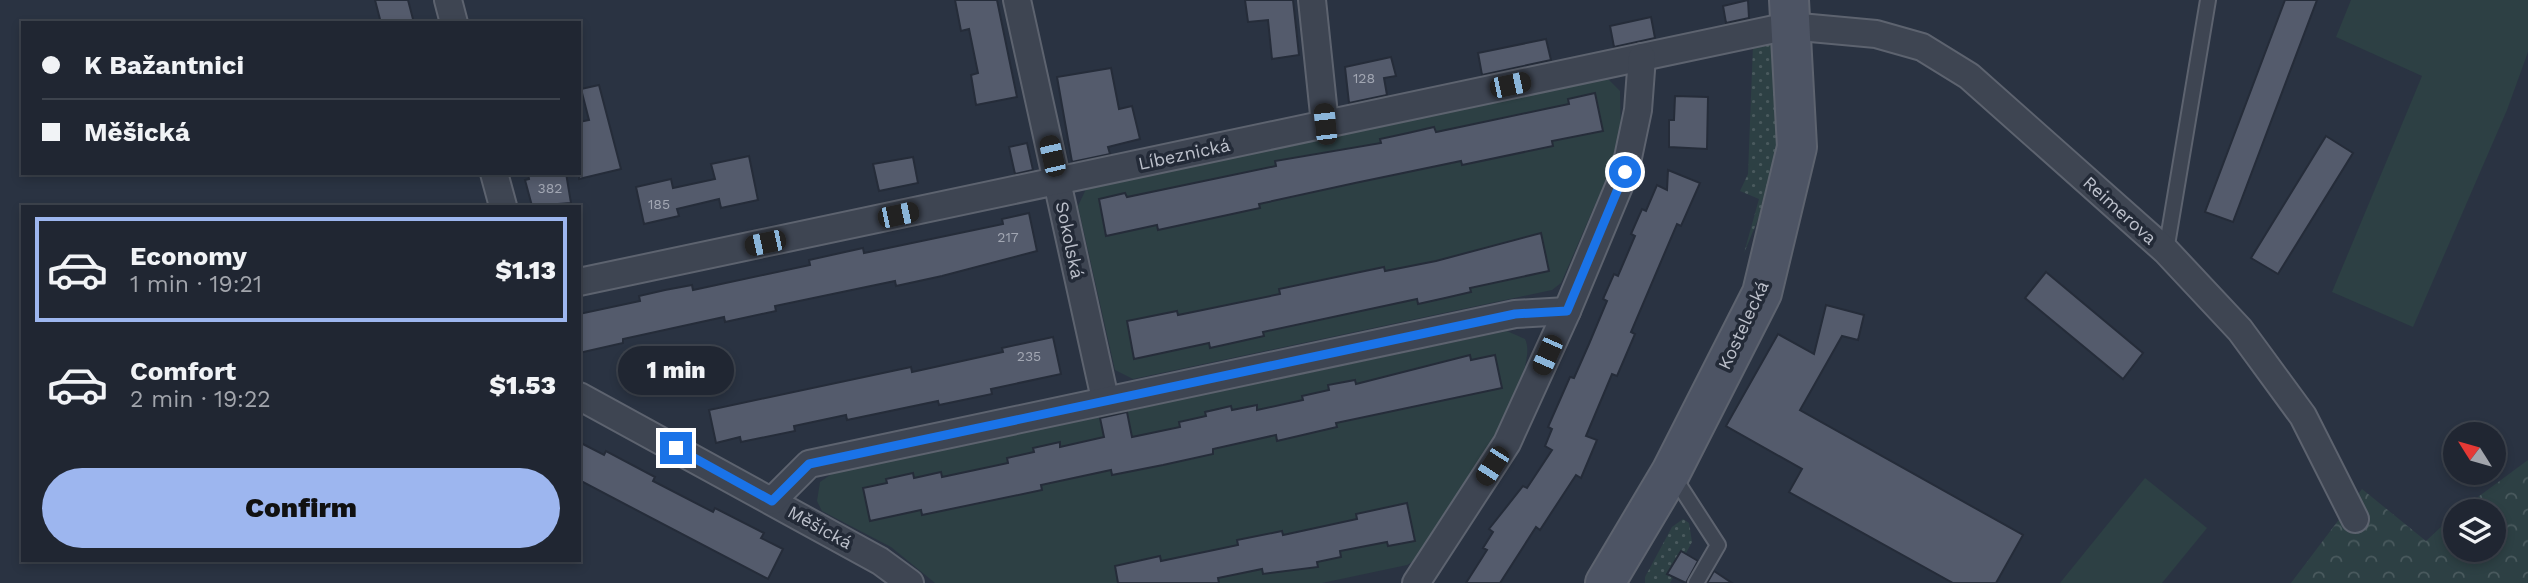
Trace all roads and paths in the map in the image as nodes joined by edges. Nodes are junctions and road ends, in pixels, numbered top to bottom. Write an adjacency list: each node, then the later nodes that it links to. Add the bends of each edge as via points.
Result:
1 (448, 0): 6 (street)
2 (1017, 0): 10 (street, Sokolská)
3 (1312, 0): 8 (street)
4 (2208, 0): 12 (lane)
5 (1789, 13): 7 (street, Líbeznická); 12 (street, Reimerova, via 1922,47 1969,76); 17 (main road, Kostelecká, via 1797,148 1762,293)
6 (453, 21)
7 (1642, 57): 8 (street, Líbeznická); 14 (street, via 1638,110 1625,172)
8 (1325, 124): 10 (street, Líbeznická)
9 (495, 175): 11 (street)
10 (1057, 181): 13 (street, Líbeznická); 16 (street, Sokolská)
11 (503, 205)
12 (2166, 251): 19 (street, Reimerova, via 2240,330 2303,416)
13 (581, 282)
14 (1567, 311): 16 (street, via 1515,314); 21 (street, via 1507,443)
15 (581, 397): 18 (street, Měšická)
16 (1105, 399): 18 (street, via 809,464)
17 (1671, 472): 22 (main road, Kostelecká); 23 (lane, via 1718,545)
18 (772, 501): 20 (street, Měšická, via 880,561)
19 (2355, 519)
20 (910, 583)
21 (1416, 583)
22 (1605, 583)
23 (1696, 583)

